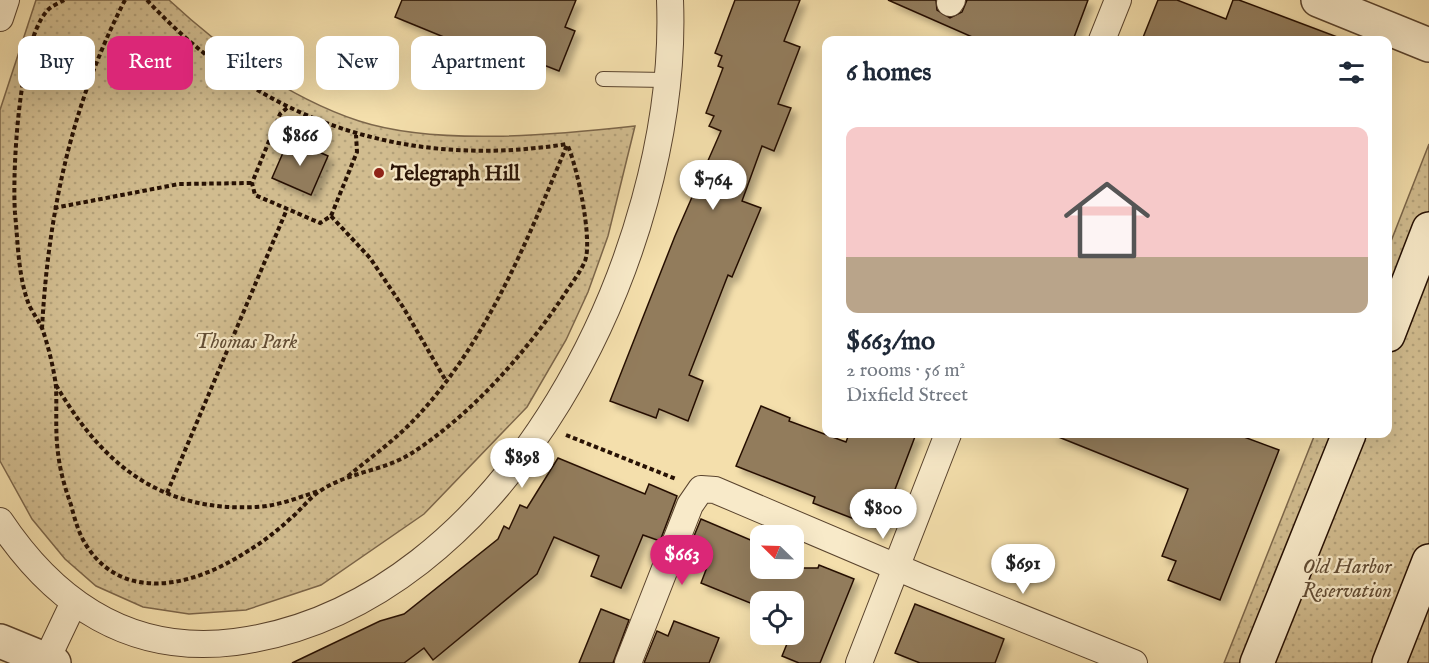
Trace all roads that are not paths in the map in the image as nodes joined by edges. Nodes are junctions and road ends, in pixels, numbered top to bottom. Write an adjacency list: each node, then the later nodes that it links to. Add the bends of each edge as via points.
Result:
1 (6, 0): 5 (street)
2 (670, 0): 9 (street)
3 (1118, 0): 6 (street)
4 (1318, 0): 7 (main road)
5 (0, 18)
6 (1104, 36)
7 (1429, 45)
8 (603, 79): 9 (lane)
9 (666, 80): 17 (street, via 643,203 597,331 531,443 489,494 434,549 373,594 343,610 256,639 216,644 170,643 111,625)
10 (1429, 229): 11 (main road)
11 (1392, 325)
12 (946, 438): 16 (street)
13 (1347, 438): 23 (main road)
14 (0, 521): 17 (street, via 24,555)
15 (1429, 561): 24 (main road)
16 (896, 567): 20 (street, via 715,490 694,486); 21 (street); 22 (street)
17 (74, 602): 19 (street)
18 (0, 641): 19 (main road)
19 (49, 662)
20 (628, 663)
21 (859, 663)
22 (1134, 663)
23 (1257, 663)
24 (1389, 663)

